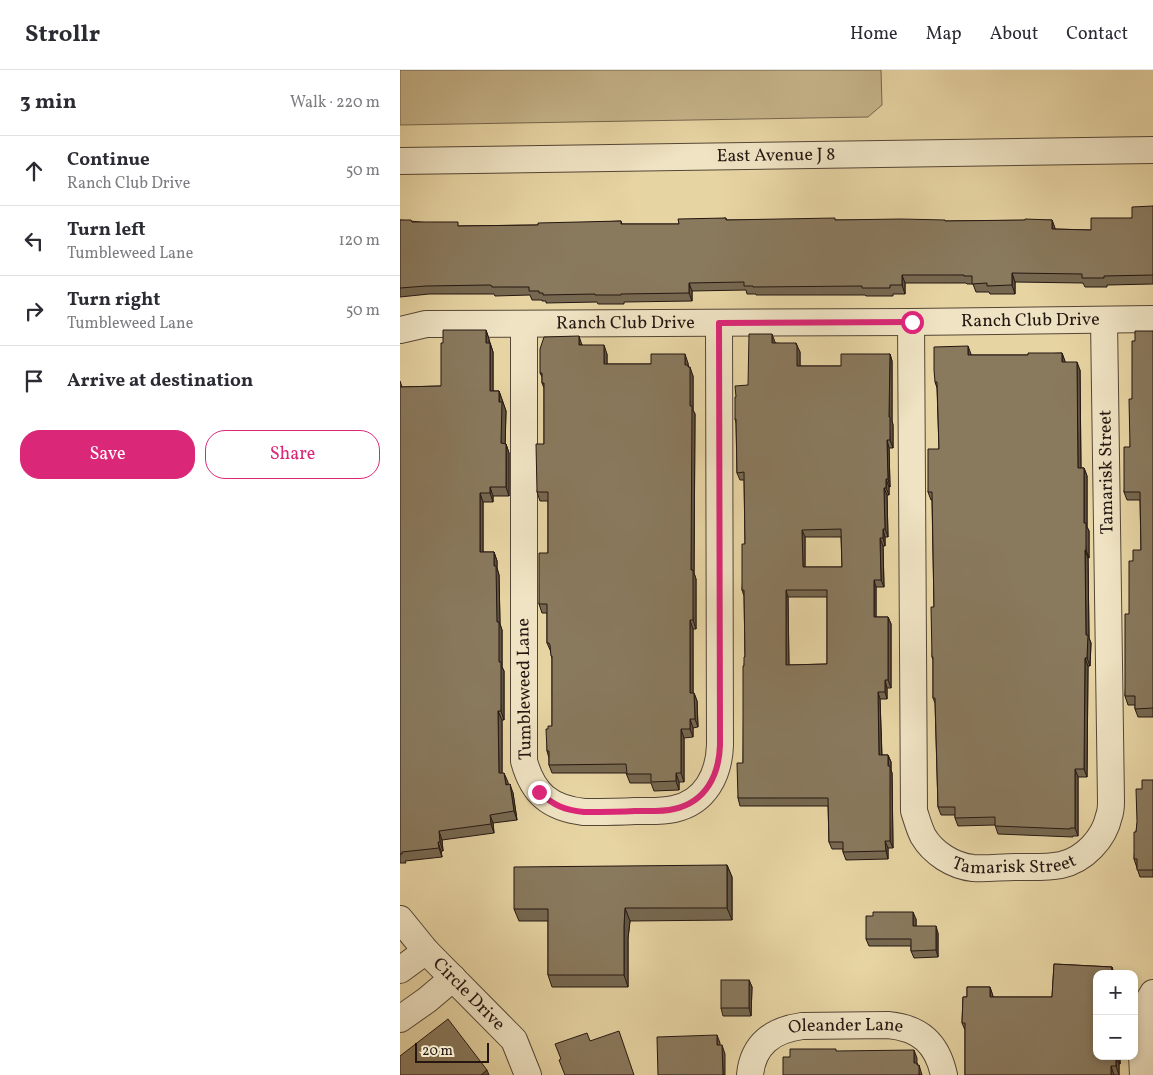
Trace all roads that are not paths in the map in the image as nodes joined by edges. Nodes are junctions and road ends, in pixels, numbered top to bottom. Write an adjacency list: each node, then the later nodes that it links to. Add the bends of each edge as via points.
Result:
1 (1153, 150): 2 (street, East Avenue J 8)
2 (400, 161)
3 (1153, 319): 4 (street, Ranch Club Drive)
4 (1104, 320): 5 (street, Ranch Club Drive); 5 (street, Tamarisk Street, via 1109,816 1095,844 1086,853 1062,865 982,868 958,864 932,848 914,811)
5 (912, 322): 6 (street, Ranch Club Drive)
6 (719, 323): 7 (street, Ranch Club Drive); 7 (street, Tumbleweed Lane, via 720,745 716,773 700,795 677,808 584,812 572,811 548,801 532,783 524,761)
7 (524, 324): 8 (street, Ranch Club Drive, via 426,324)
8 (400, 330)
9 (400, 919): 10 (street, Circle Drive)
10 (426, 950): 11 (street); 12 (street, Circle Drive)
11 (400, 970)
12 (453, 978): 14 (street); 15 (street, Circle Drive, via 514,1040)
13 (1153, 993): 18 (street, via 1143,1016)
14 (400, 1019)
15 (528, 1075)
16 (750, 1075): 17 (street, Oleander Lane, via 756,1053 780,1031 802,1026 888,1025 901,1026 924,1038 941,1061)
17 (944, 1075)
18 (1143, 1075)

